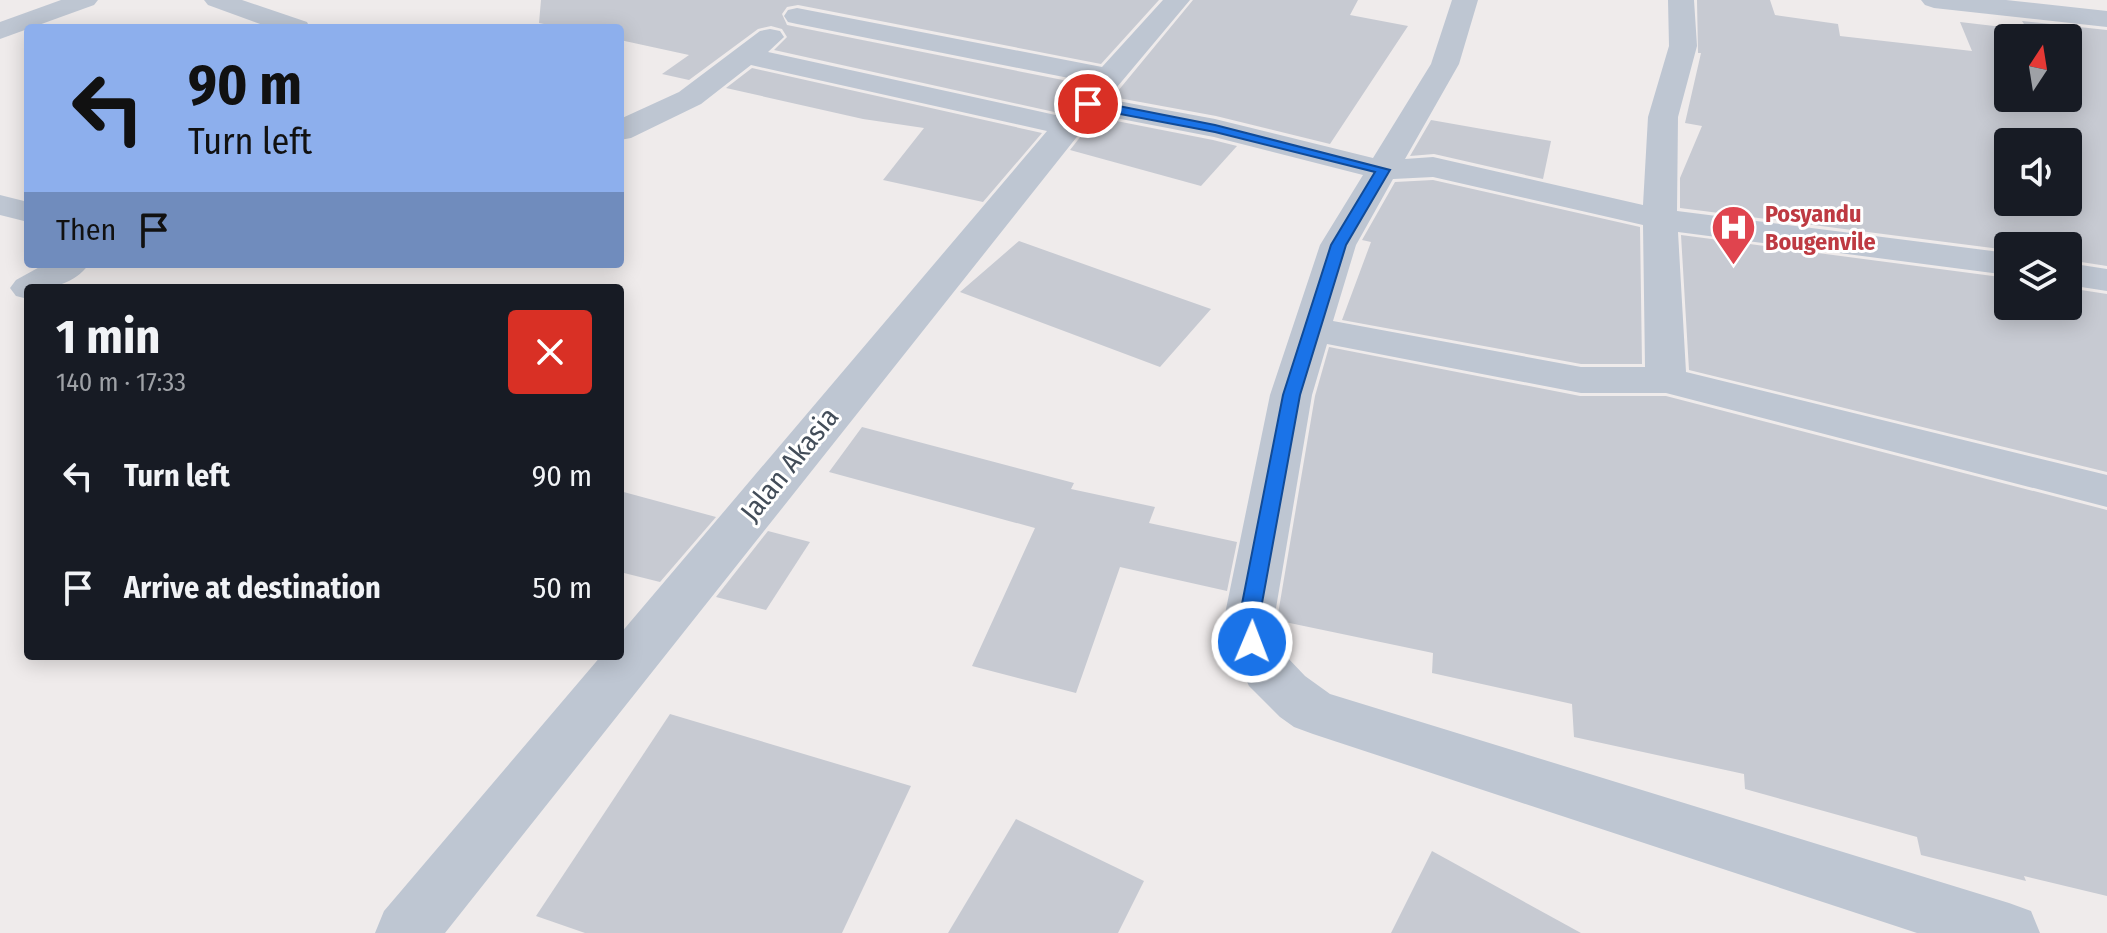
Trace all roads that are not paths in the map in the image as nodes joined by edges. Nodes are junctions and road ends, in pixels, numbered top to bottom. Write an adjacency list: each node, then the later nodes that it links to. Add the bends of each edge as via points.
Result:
1 (85, 0): 10 (street)
2 (217, 0): 9 (street)
3 (1177, 0): 12 (street, Jalan Akasia)
4 (1465, 0): 14 (street, via 1445,64)
5 (1681, 0): 17 (street, via 1683,46 1663,117)
6 (1934, 0): 8 (street)
7 (808, 5): 11 (street); 12 (street)
8 (2107, 19)
9 (286, 24)
10 (0, 31)
11 (747, 56): 12 (street); 13 (street, via 690,98)
12 (1088, 103): 14 (street); 28 (street, Jalan Akasia)
13 (624, 129)
14 (1383, 170): 17 (street, via 1433,167); 25 (street, via 1338,245)
15 (0, 205): 16 (street)
16 (24, 211)
17 (1660, 219): 18 (street); 26 (street)
18 (1994, 262)
19 (64, 268): 22 (street)
20 (2082, 276): 21 (street)
21 (2107, 280)
22 (35, 284)
23 (24, 290): 24 (street)
24 (0, 305)
25 (1312, 329): 26 (street, via 1581,380); 29 (street, via 1291,395 1250,614 1252,642 1264,669 1287,693 1313,711 1412,744)
26 (1666, 380): 27 (street)
27 (2107, 491)
28 (406, 933)
29 (2009, 933)

